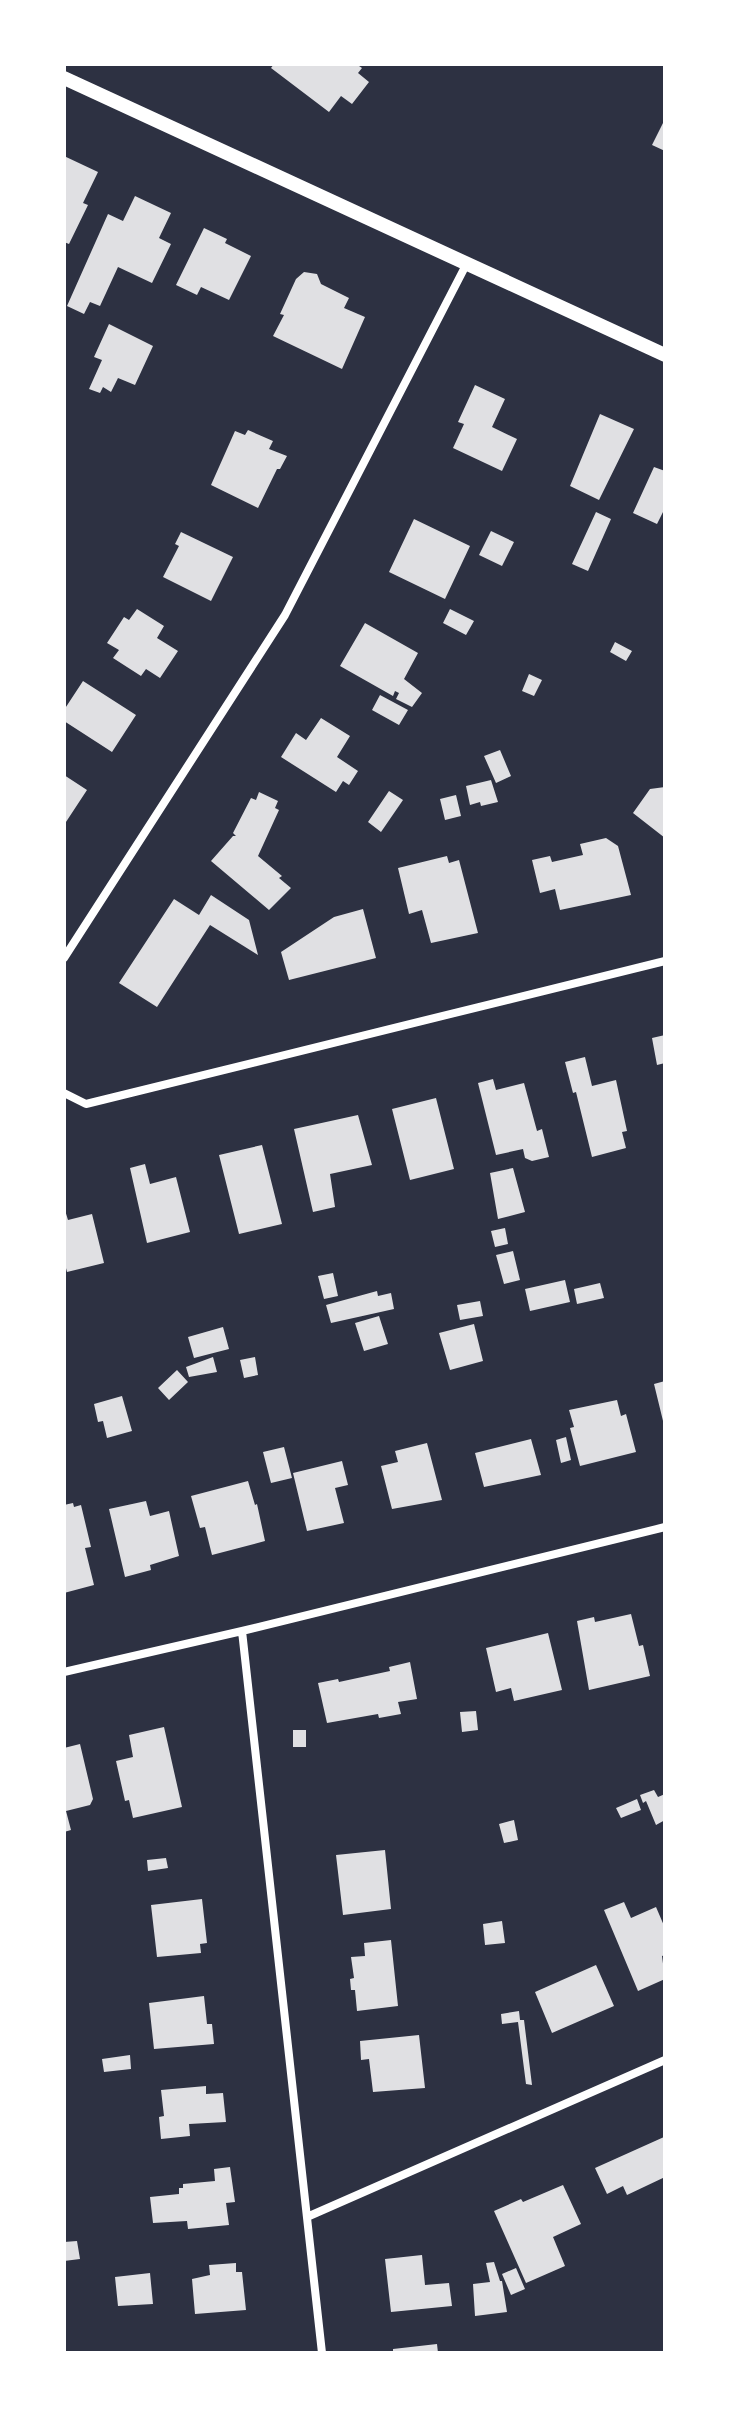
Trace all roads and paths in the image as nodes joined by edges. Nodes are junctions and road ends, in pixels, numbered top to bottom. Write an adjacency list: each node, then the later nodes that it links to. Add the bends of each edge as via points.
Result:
1 (64, 78): 2 (street)
2 (466, 265): 3 (street); 4 (street, via 285,615)
3 (665, 355)
4 (64, 958)
5 (665, 961): 6 (street, via 86,1104)
6 (64, 1093)
7 (665, 1527): 8 (street)
8 (242, 1631): 9 (street); 11 (street)
9 (64, 1672)
10 (665, 2060): 11 (street)
11 (307, 2217): 12 (street)
12 (322, 2353)

